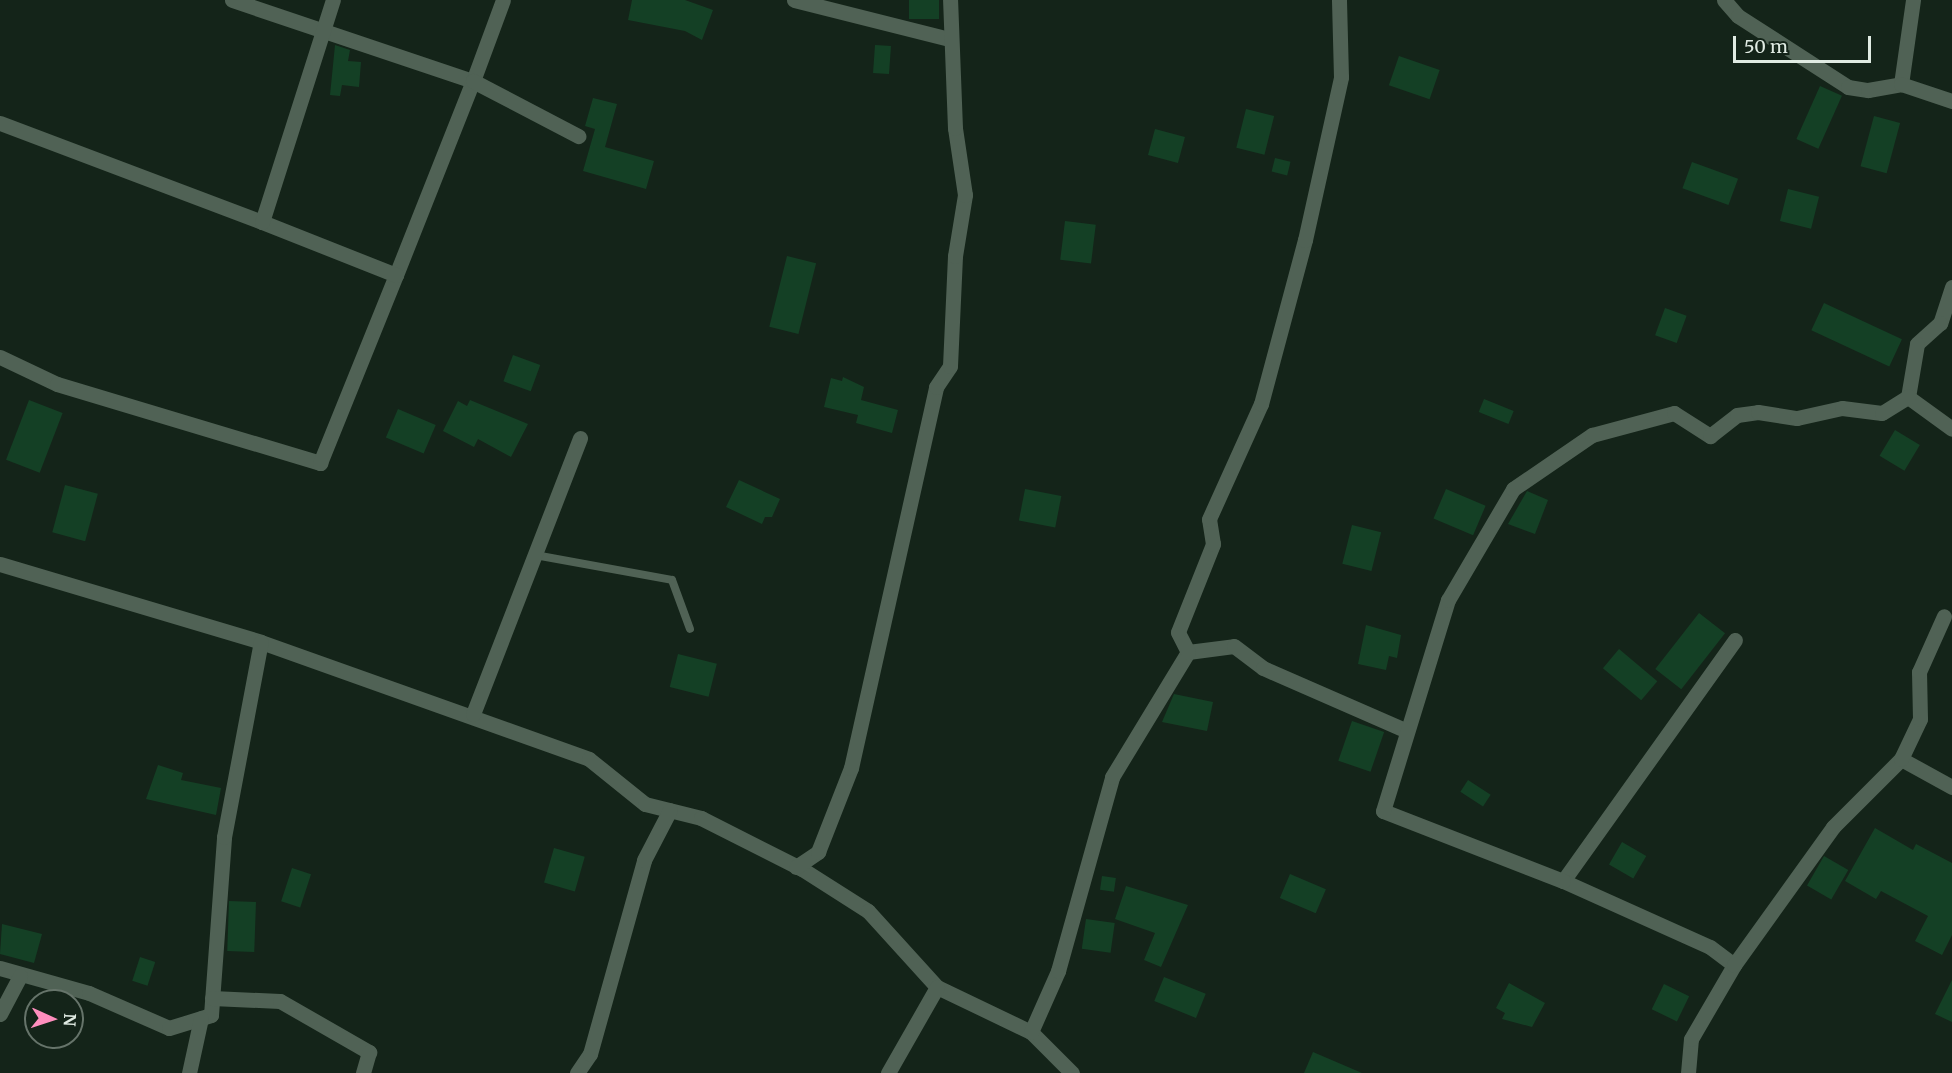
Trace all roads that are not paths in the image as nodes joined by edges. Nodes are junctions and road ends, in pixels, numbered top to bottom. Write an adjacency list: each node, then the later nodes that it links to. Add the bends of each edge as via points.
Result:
1 (232, 0): 9 (street)
2 (333, 0): 9 (street)
3 (503, 0): 11 (street)
4 (794, 0): 10 (street)
5 (950, 0): 10 (street)
6 (1339, 0): 29 (street, via 1341,77 1305,240 1261,404 1209,519 1213,543 1178,632)
7 (1724, 0): 12 (street, via 1738,16 1848,87 1868,90)
8 (1913, 0): 12 (street)
9 (324, 32): 11 (street); 16 (street)
10 (949, 39): 35 (street, via 965,195 955,256 950,366 936,387 850,768 818,852)
11 (472, 81): 15 (street); 17 (street)
12 (1901, 84): 13 (street)
13 (1952, 101)
14 (0, 123): 16 (street)
15 (578, 136)
16 (262, 222): 17 (street)
17 (396, 274): 19 (street, via 320,463 57,384)
18 (1952, 287): 20 (street, via 1940,323 1917,344)
19 (0, 357)
20 (1908, 397): 21 (street); 31 (street, via 1882,413 1842,408 1797,418 1758,412 1737,414 1710,436 1674,413 1592,435 1540,469 1513,489 1448,600)
21 (1952, 429)
22 (580, 438): 23 (street)
23 (535, 555): 26 (lane, via 672,580); 30 (street)
24 (0, 564): 28 (street)
25 (1944, 616): 32 (street, via 1919,672 1920,719)
26 (690, 629)
27 (1735, 640): 36 (street)
28 (261, 642): 30 (street); 41 (street, via 224,837)
29 (1188, 652): 31 (street, via 1234,646 1263,668); 44 (street, via 1112,777 1058,971)
30 (473, 714): 34 (street, via 589,759 645,804)
31 (1407, 731): 36 (street, via 1383,811)
32 (1901, 759): 33 (street); 37 (street, via 1833,827)
33 (1952, 787)
34 (670, 810): 35 (street, via 701,818); 47 (street, via 644,860 590,1054)
35 (796, 867): 40 (street, via 868,911)
36 (1563, 881): 37 (street, via 1710,947)
37 (1734, 965): 50 (street, via 1691,1039)
38 (0, 968): 39 (street)
39 (20, 976): 42 (street); 43 (street, via 89,993 169,1028)
40 (937, 987): 44 (street); 48 (street)
41 (212, 999): 43 (street, via 211,1015); 46 (street, via 280,1001 369,1052)
42 (0, 1014)
43 (201, 1018): 45 (street)
44 (1031, 1032): 49 (street)
45 (189, 1073)
46 (363, 1073)
47 (578, 1073)
48 (888, 1073)
49 (1072, 1073)
50 (1688, 1073)

